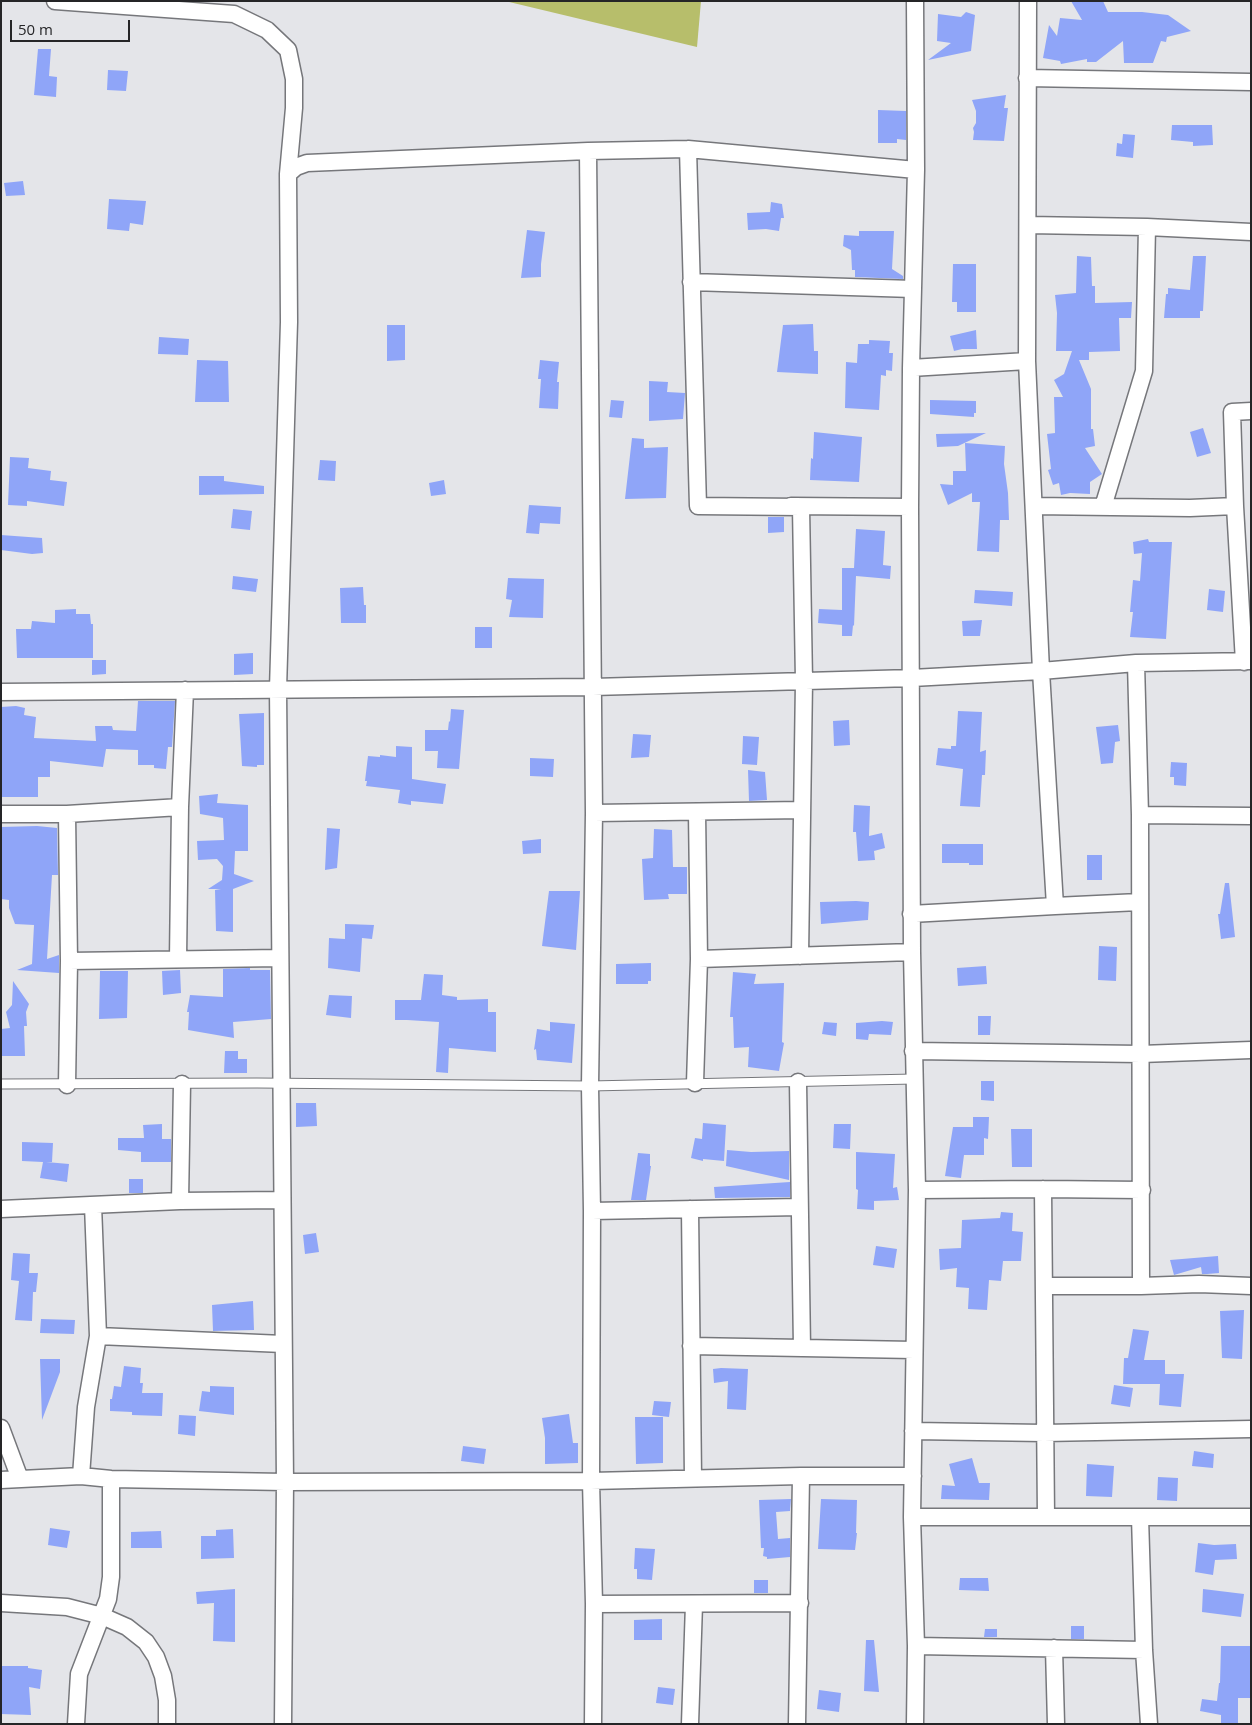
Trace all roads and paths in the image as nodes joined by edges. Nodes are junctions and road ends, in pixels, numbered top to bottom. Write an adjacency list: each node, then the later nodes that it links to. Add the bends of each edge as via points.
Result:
1 (55, 1): 9 (street, via 234,14 267,30 288,50 294,79)
2 (915, 1): 8 (street)
3 (1028, 1): 4 (street)
4 (1027, 78): 5 (street); 10 (street)
5 (1251, 82)
6 (688, 149): 7 (street); 8 (street); 13 (street)
7 (588, 151): 9 (street, via 307,163); 28 (street)
8 (916, 170): 14 (street)
9 (288, 174): 29 (street, via 289,322)
10 (1028, 225): 11 (street); 15 (street)
11 (1147, 227): 12 (street); 21 (street, via 1144,371)
12 (1251, 232)
13 (691, 282): 14 (street); 18 (street)
14 (913, 289): 16 (street)
15 (1027, 361): 16 (street); 20 (street)
16 (911, 368): 19 (street)
17 (1251, 411): 22 (street, via 1232,412)
18 (698, 506): 19 (street); 27 (street, via 801,507)
19 (910, 506): 26 (street)
20 (1034, 506): 21 (street); 25 (street)
21 (1103, 506): 22 (street)
22 (1235, 506): 24 (street)
23 (1136, 662): 24 (street); 25 (street); 38 (street)
24 (1247, 662)
25 (1041, 671): 26 (street); 41 (street)
26 (912, 678): 27 (street); 42 (street)
27 (804, 681): 28 (street); 33 (street)
28 (593, 687): 29 (street); 35 (street)
29 (278, 689): 30 (street); 45 (street)
30 (185, 690): 31 (street); 32 (street)
31 (1, 692)
32 (180, 807): 37 (street); 46 (street)
33 (802, 810): 34 (street); 44 (street)
34 (697, 812): 35 (street); 47 (street)
35 (594, 813): 59 (street)
36 (1, 814): 37 (street)
37 (67, 814): 48 (street)
38 (1140, 815): 39 (street); 40 (street)
39 (1251, 816)
40 (1139, 902): 41 (street); 51 (street)
41 (1055, 906): 42 (street)
42 (911, 914): 43 (street)
43 (912, 952): 44 (street); 50 (street)
44 (800, 956): 47 (street)
45 (280, 958): 46 (street); 54 (street)
46 (178, 959): 48 (street)
47 (699, 959): 55 (street)
48 (69, 960): 58 (street)
49 (1251, 1050): 51 (street)
50 (913, 1051): 51 (street); 52 (street)
51 (1141, 1054): 62 (street)
52 (914, 1079): 53 (lane); 61 (street)
53 (798, 1082): 55 (lane); 66 (street)
54 (280, 1083): 57 (lane); 59 (lane); 63 (street)
55 (695, 1083): 59 (lane)
56 (1, 1084): 58 (lane)
57 (182, 1084): 58 (lane); 64 (street)
58 (67, 1085)
59 (590, 1086): 69 (street)
60 (1043, 1189): 61 (street); 62 (street); 70 (street)
61 (917, 1190): 77 (street)
62 (1142, 1190): 71 (street)
63 (282, 1200): 64 (street); 74 (street)
64 (180, 1201): 65 (street)
65 (93, 1205): 67 (street); 73 (street)
66 (799, 1206): 68 (street); 76 (street)
67 (1, 1209)
68 (690, 1209): 69 (street); 75 (street)
69 (592, 1211): 89 (street)
70 (1044, 1286): 71 (street); 81 (street)
71 (1142, 1286): 72 (street)
72 (1251, 1286)
73 (98, 1336): 74 (street); 82 (street, via 86,1407)
74 (283, 1344): 90 (street)
75 (691, 1346): 76 (street); 85 (street)
76 (802, 1348): 77 (street)
77 (914, 1350): 80 (street)
78 (1, 1428): 86 (street)
79 (1251, 1429): 81 (street)
80 (913, 1431): 81 (street); 84 (street)
81 (1044, 1433): 92 (street)
82 (81, 1476): 86 (street); 87 (street)
83 (801, 1476): 84 (street); 85 (street); 98 (street)
84 (913, 1476): 91 (street)
85 (693, 1478): 89 (street)
86 (20, 1479): 88 (street)
87 (111, 1479): 90 (street); 99 (street, via 111,1577)
88 (1, 1480)
89 (591, 1481): 90 (street); 96 (street)
90 (284, 1482): 105 (street)
91 (912, 1517): 92 (street); 100 (street)
92 (1046, 1517): 93 (street)
93 (1140, 1517): 94 (street); 102 (street)
94 (1251, 1517)
95 (1, 1603): 99 (street, via 67,1607)
96 (594, 1604): 97 (street); 106 (street)
97 (694, 1604): 98 (street); 107 (street)
98 (800, 1604): 108 (street)
99 (102, 1616): 103 (street, via 79,1674); 104 (street, via 127,1627 146,1642 156,1658 167,1700)
100 (916, 1646): 101 (street); 109 (street)
101 (1054, 1648): 102 (street); 110 (street)
102 (1144, 1650): 111 (street)
103 (76, 1724)
104 (167, 1724)
105 (283, 1724)
106 (593, 1724)
107 (690, 1724)
108 (797, 1724)
109 (915, 1724)
110 (1056, 1724)
111 (1149, 1724)

